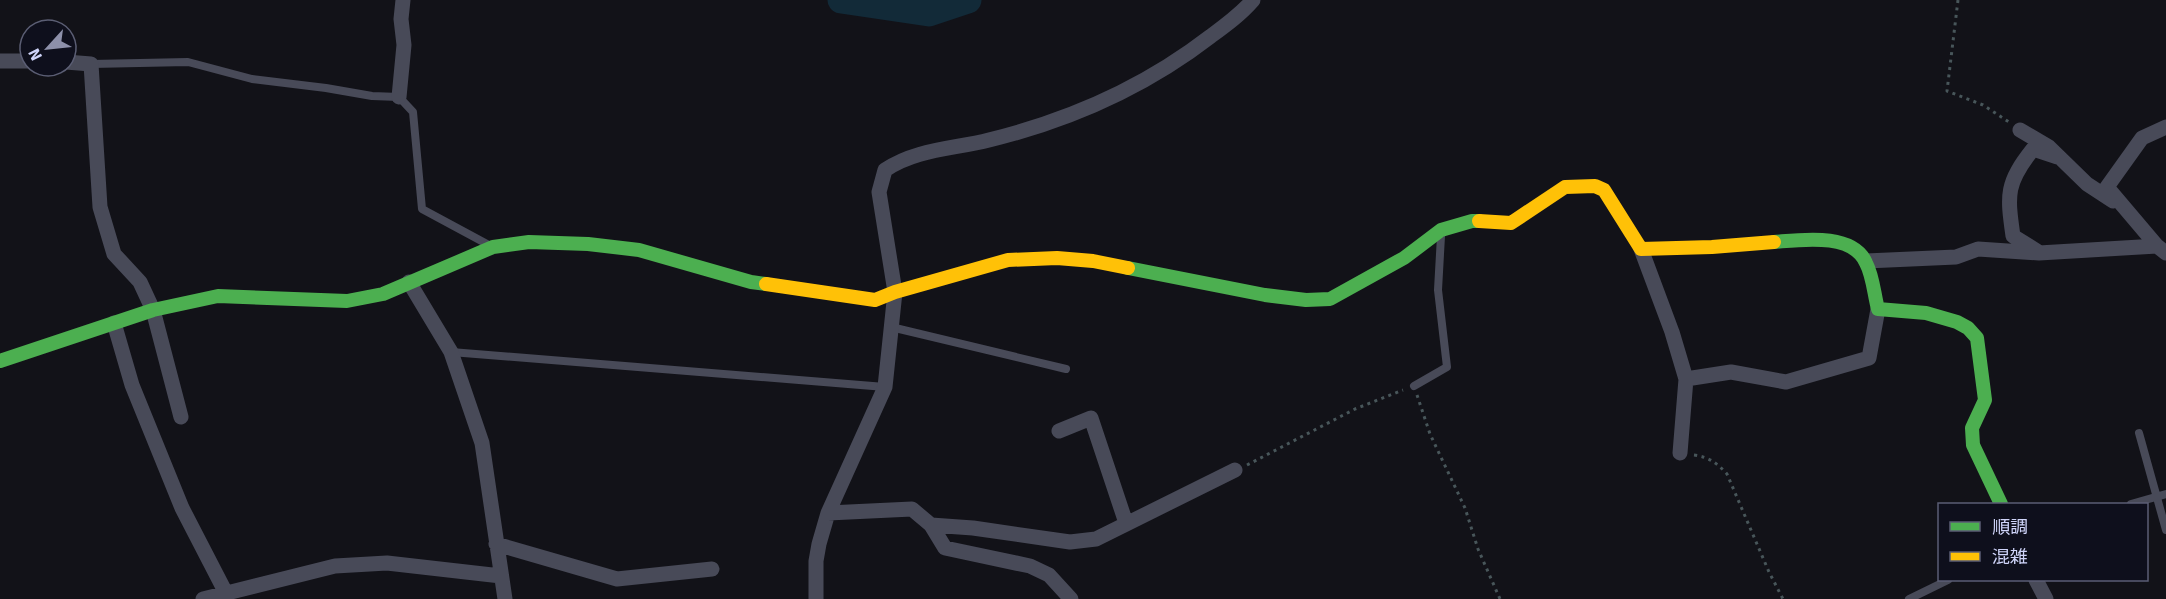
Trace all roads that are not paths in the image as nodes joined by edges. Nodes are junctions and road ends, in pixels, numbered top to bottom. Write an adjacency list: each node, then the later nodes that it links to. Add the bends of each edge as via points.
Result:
1 (403, 0): 7 (street)
2 (1253, 0): 19 (street, via 1197,46 1147,79 1092,107 989,140 925,152 885,170 879,192)
3 (0, 61): 4 (street)
4 (18, 61)
5 (78, 62): 6 (street)
6 (91, 63): 7 (lane, via 188,62 252,79); 21 (street, via 100,207 114,254 140,282)
7 (399, 97): 13 (lane, via 413,112 422,209)
8 (2166, 127): 11 (street, via 2142,138 2107,187)
9 (2020, 130): 10 (street, via 2049,147)
10 (2057, 157): 11 (street, via 2087,184); 16 (street, via 2033,149 2016,170 2008,192 2013,236)
11 (2130, 213): 15 (street)
12 (1441, 230): 14 (street, via 1472,221 1511,223 1565,187 1595,186 1604,190); 19 (street, via 1404,258 1330,299 1265,295 1093,261 1057,258 1008,261); 28 (lane, via 1438,290 1447,367)
13 (494, 247): 18 (street); 19 (street, via 529,242 588,244 639,250 751,282 874,300)
14 (1641, 249): 17 (street, via 1819,237 1851,247); 27 (street)
15 (2161, 250): 16 (street)
16 (2039, 253): 17 (street, via 1978,249 1956,257)
17 (1866, 261): 20 (street)
18 (410, 282): 21 (street, via 384,294 347,301 218,296); 24 (street)
19 (895, 292): 23 (street)
20 (1878, 309): 27 (street, via 1869,358 1786,382 1731,372); 37 (street, via 1926,313 1957,322 1977,338 1985,400 1972,428 1973,445)
21 (153, 310): 22 (street); 30 (street)
22 (114, 323): 25 (street); 48 (street, via 132,385 178,498)
23 (891, 327): 26 (lane); 29 (street)
24 (451, 352): 29 (lane); 43 (street, via 482,443)
25 (0, 361)
26 (1066, 369)
27 (1686, 379): 33 (street)
28 (1414, 386)
29 (885, 387): 39 (street)
30 (181, 417)
31 (1059, 431): 40 (street, via 1091,418)
32 (2139, 433): 36 (lane)
33 (1680, 453)
34 (1235, 470): 40 (street)
35 (2166, 494): 36 (lane)
36 (2157, 497): 38 (lane); 42 (lane)
37 (2001, 503)
38 (2136, 503)
39 (828, 513): 41 (street, via 912,510); 51 (street, via 818,553)
40 (1126, 523): 41 (street, via 1096,539 1070,542)
41 (931, 525): 52 (street, via 945,548 1030,566 1049,575)
42 (2166, 530)
43 (496, 544): 44 (street, via 617,579); 45 (street)
44 (712, 569)
45 (501, 576): 48 (street, via 387,563 335,566); 50 (street)
46 (1944, 581): 53 (lane)
47 (2037, 581): 54 (street)
48 (227, 596): 49 (street)
49 (204, 599)
50 (505, 599)
51 (816, 599)
52 (1071, 599)
53 (1909, 599)
54 (2046, 599)

